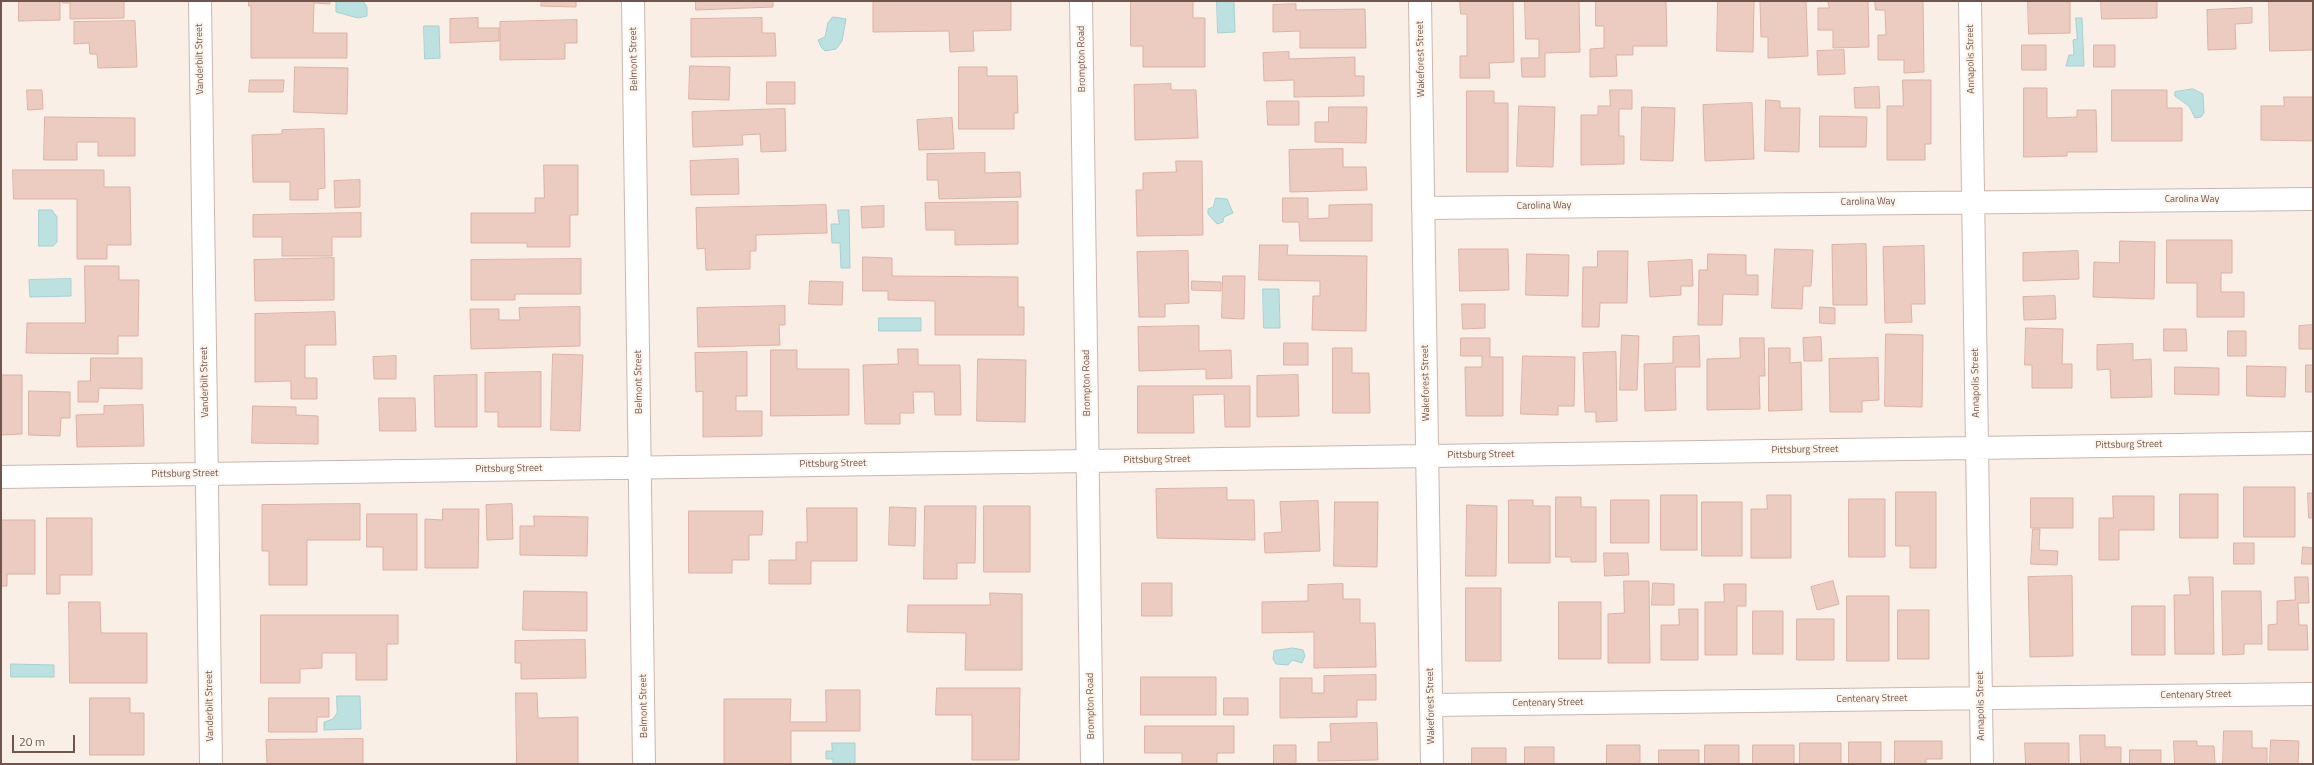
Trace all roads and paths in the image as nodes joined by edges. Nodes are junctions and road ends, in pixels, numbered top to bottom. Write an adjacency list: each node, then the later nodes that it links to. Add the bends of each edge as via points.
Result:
1 (200, 1): 14 (street, Vanderbilt Street)
2 (633, 1): 13 (street, Belmont Street)
3 (1081, 1): 12 (street, Brompton Road)
4 (1420, 1): 8 (street, Wakeforest Street)
5 (1970, 1): 7 (street, Annapolis Street)
6 (2313, 199): 7 (street, Carolina Way)
7 (1973, 201): 8 (street, Carolina Way); 10 (street, Annapolis Street)
8 (1423, 208): 11 (street, Wakeforest Street)
9 (2313, 443): 10 (street, Pittsburg Street)
10 (1977, 448): 11 (street, Pittsburg Street); 17 (street, Annapolis Street)
11 (1427, 456): 12 (street, Pittsburg Street); 18 (street, Wakeforest Street)
12 (1088, 461): 13 (street, Pittsburg Street); 21 (street, Brompton Road)
13 (640, 467): 14 (street, Pittsburg Street); 20 (street, Belmont Street)
14 (207, 474): 15 (street, Pittsburg Street); 19 (street, Vanderbilt Street)
15 (1, 476)
16 (2313, 694): 17 (street, Centenary Street)
17 (1980, 697): 18 (street, Centenary Street); 23 (street, Annapolis Street)
18 (1431, 705): 22 (street, Wakeforest Street)
19 (211, 764)
20 (644, 764)
21 (1092, 764)
22 (1432, 764)
23 (1982, 764)

